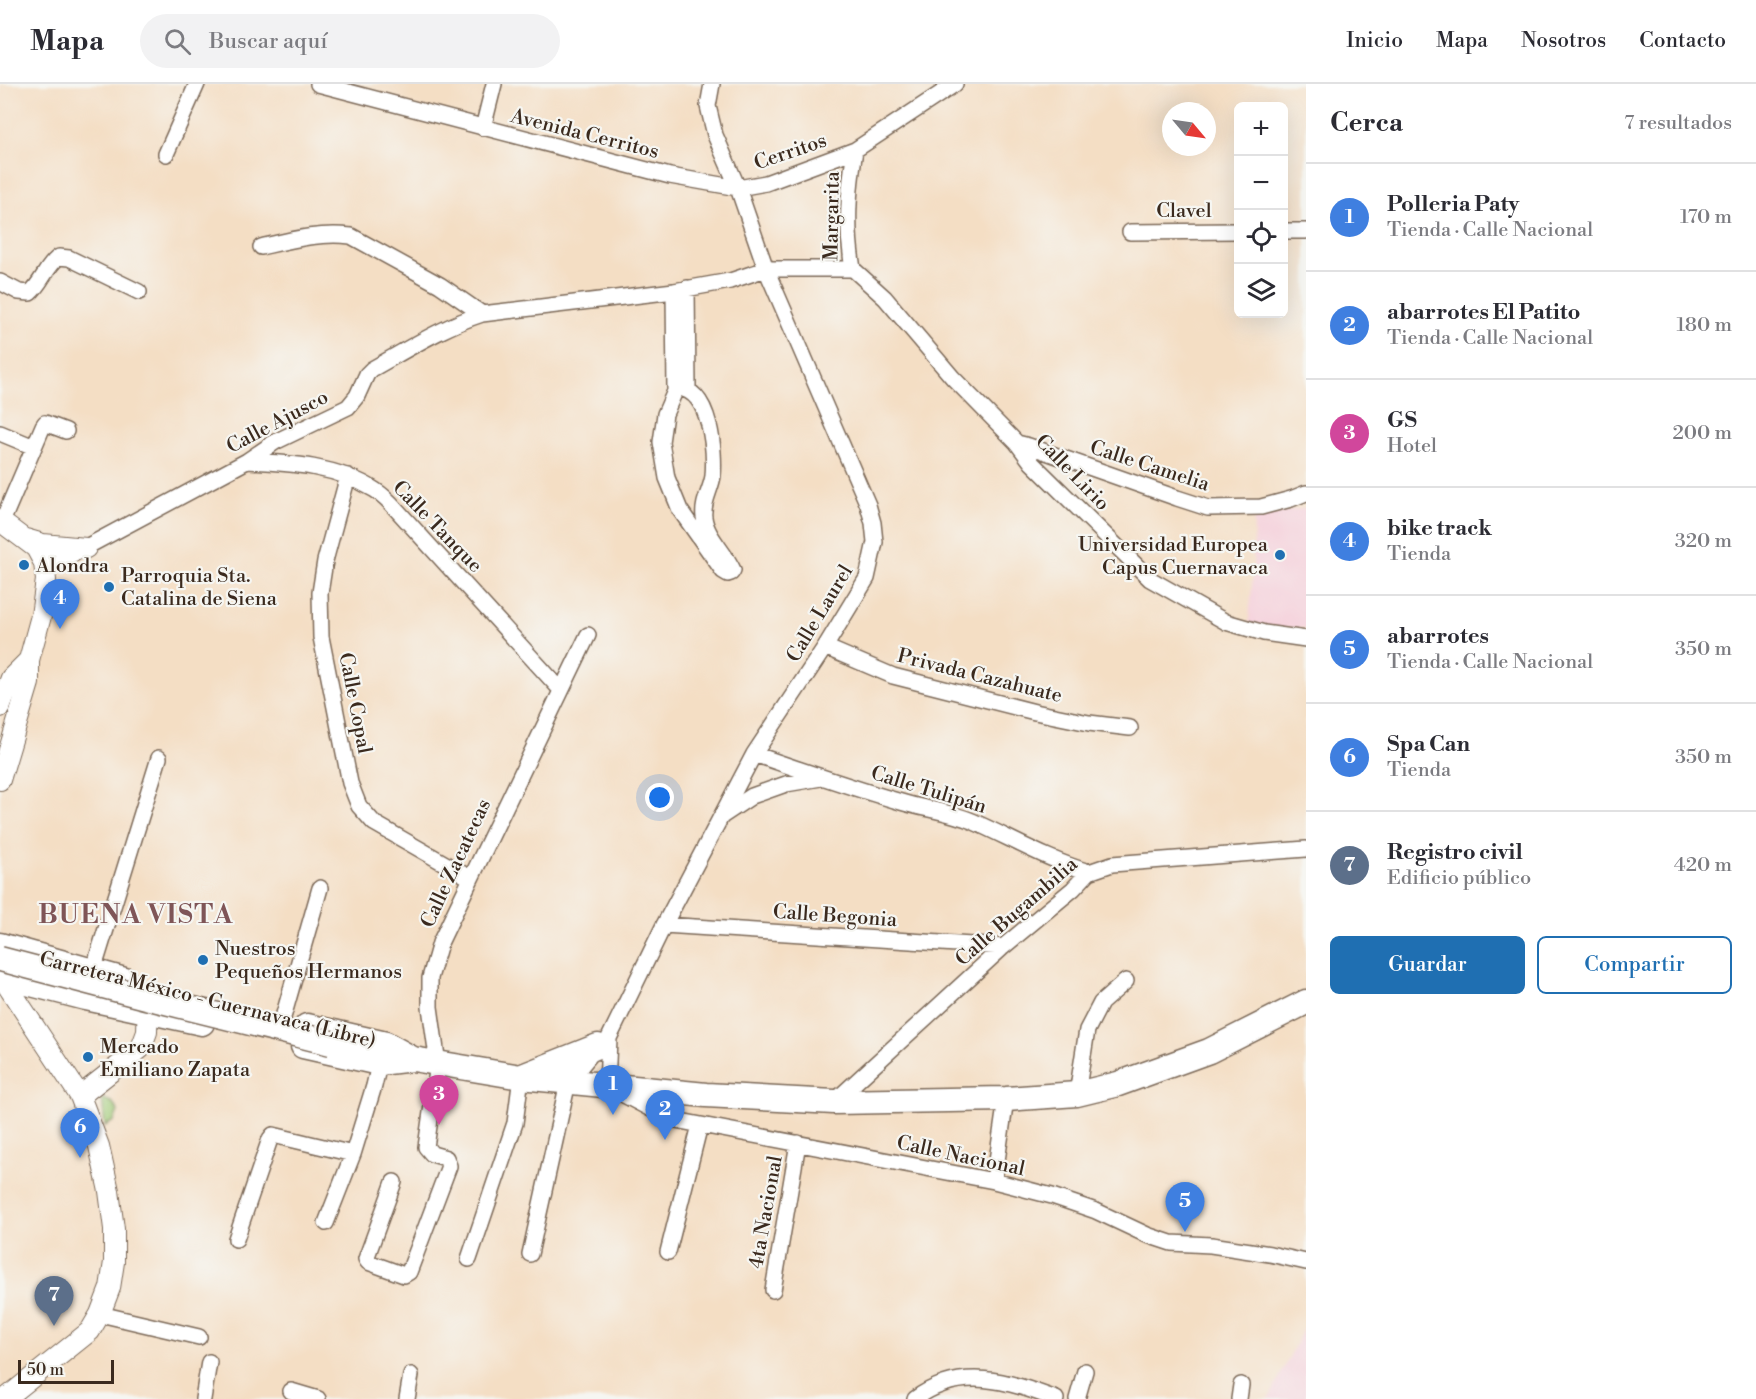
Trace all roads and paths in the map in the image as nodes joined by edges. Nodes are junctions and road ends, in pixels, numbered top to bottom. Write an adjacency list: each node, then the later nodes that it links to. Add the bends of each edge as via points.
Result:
1 (197, 84): 8 (street)
2 (494, 84): 6 (street)
3 (712, 84): 9 (street, Calle Laurel, via 708,106 715,135)
4 (955, 84): 7 (street, Cerritos)
5 (328, 85): 6 (street, Avenida Cerritos)
6 (483, 128): 9 (street, Avenida Cerritos, via 670,176)
7 (855, 150): 9 (street, Cerritos, via 766,183); 16 (street, Margarita, via 847,217)
8 (166, 154)
9 (738, 188): 15 (street, Calle Laurel)
10 (1234, 231): 13 (street, Clavel)
11 (1288, 231): 12 (street)
12 (1306, 231)
13 (1130, 232)
14 (261, 247): 20 (street, via 311,236 351,236 440,285)
15 (766, 269): 16 (street, Margarita); 18 (street, Calle Ajusco, via 730,281); 37 (street, Calle Laurel, via 873,523 875,542 867,578)
16 (853, 269): 24 (street, Calle Lirio, via 885,298 953,378)
17 (0, 282): 19 (street, via 30,293 59,256)
18 (680, 290): 20 (street, Calle Ajusco); 21 (street)
19 (139, 292)
20 (482, 314): 26 (street, Calle Ajusco, via 427,338 372,369 348,407 275,442)
21 (681, 390): 29 (street, via 703,408 712,434 713,477); 30 (street, via 665,414 661,442 666,478)
22 (66, 431): 25 (street, via 45,423)
23 (0, 433): 25 (street)
24 (1017, 443): 28 (street, Calle Camelia, via 1208,508 1261,507); 36 (street, Calle Lirio, via 1032,463 1150,579 1226,622)
25 (34, 447): 31 (street)
26 (247, 461): 27 (street, Calle Tanque, via 314,467); 33 (street, Calle Ajusco)
27 (348, 476): 39 (street, Calle Tanque, via 376,490 396,508); 50 (street, Calle Copal, via 320,593 321,637 350,783 359,806 374,823)
28 (1306, 493)
29 (703, 506): 30 (street, via 697,512); 30 (street, via 707,529 730,564 731,573 723,571)
30 (680, 510)
31 (1, 522): 32 (street)
32 (25, 538): 33 (street, via 43,544); 34 (street, via 36,548)
33 (86, 548): 34 (street, Calle Ajusco)
34 (45, 569): 38 (street, via 41,616)
35 (588, 635): 39 (street, Calle Zacatecas)
36 (1306, 639)
37 (825, 647): 41 (street, Privada Cazahuate, via 893,676 1035,712); 43 (street, Calle Laurel)
38 (29, 660): 40 (street, via 11,678); 42 (street); 46 (street, via 29,682)
39 (560, 689): 50 (street, Calle Zacatecas)
40 (0, 707)
41 (1130, 728)
42 (0, 745)
43 (754, 754): 45 (street, Calle Tulipán); 47 (street, Calle Laurel)
44 (159, 758): 57 (street)
45 (821, 778): 47 (street, Calle Tulipán, via 752,795); 49 (street, Calle Tulipán, via 970,820 1043,856)
46 (0, 780)
47 (719, 818): 52 (street, Calle Laurel)
48 (1306, 849): 49 (street, Calle Bugambilia, via 1112,864)
49 (1089, 872): 54 (street, Calle Bugambilia)
50 (470, 878): 64 (street, Calle Zacatecas, via 440,943 430,978)
51 (320, 888): 61 (street)
52 (664, 925): 54 (street, Calle Begonia); 62 (street, Calle Laurel)
53 (0, 945): 55 (main road, Carretera México - Cuernavaca (Libre))
54 (1003, 947): 71 (street, Calle Bugambilia)
55 (25, 951): 56 (main road, via 13,954); 57 (main road, Carretera México - Cuernavaca (Libre))
56 (0, 971): 59 (main road, Carretera México - Cuernavaca (Libre), via 86,998); 63 (main road, bridge, via 145,998); 69 (street)
57 (93, 971): 59 (main road, Carretera México - Cuernavaca (Libre))
58 (1126, 981): 68 (street, via 1101,1003 1087,1030)
59 (148, 999): 61 (main road, Carretera México - Cuernavaca (Libre)); 63 (main road, Carretera México - Cuernavaca (Libre)); 69 (street, via 147,1032 141,1048)
60 (1306, 1002): 68 (main road, Carretera México - Cuernavaca (Libre), via 1209,1051 1118,1084)
61 (282, 1021): 63 (main road, Carretera México - Cuernavaca (Libre))
62 (604, 1042): 65 (main road); 66 (street, Calle Laurel); 67 (street, Calle Laurel)
63 (382, 1054): 64 (main road, Carretera México - Cuernavaca (Libre)); 74 (street)
64 (438, 1064): 65 (main road, Carretera México - Cuernavaca (Libre)); 75 (street, Calle Zacatecas, via 426,1147 432,1154 446,1158 449,1166 409,1272 404,1275 366,1258)
65 (521, 1077): 66 (main road, Carretera México - Cuernavaca (Libre)); 81 (street, via 515,1123)
66 (568, 1082): 67 (main road, Carretera México - Cuernavaca (Libre)); 80 (street)
67 (607, 1086): 71 (main road, Carretera México - Cuernavaca (Libre)); 72 (street, Calle Nacional, via 670,1119)
68 (1077, 1094): 70 (main road, Carretera México - Cuernavaca (Libre))
69 (80, 1096): 84 (street, via 99,1146 114,1229 113,1270)
70 (1006, 1099): 71 (main road, Carretera México - Cuernavaca (Libre)); 76 (street)
71 (834, 1102)
72 (700, 1125): 73 (street, Calle Nacional); 79 (street)
73 (798, 1143): 76 (street, Calle Nacional); 83 (street, 4ta Nacional)
74 (353, 1154): 77 (street); 78 (street, via 273,1135)
75 (394, 1182)
76 (994, 1182): 82 (street, Calle Nacional, via 1096,1211 1165,1241)
77 (326, 1223)
78 (236, 1239)
79 (668, 1252)
80 (530, 1254)
81 (469, 1259)
82 (1306, 1262)
83 (772, 1290)
84 (100, 1314): 85 (street); 90 (street, via 90,1331)
85 (199, 1337)
86 (209, 1362): 91 (street)
87 (1085, 1371): 96 (street)
88 (411, 1375): 93 (street)
89 (291, 1391): 92 (street)
90 (5, 1399)
91 (203, 1399)
92 (318, 1399)
93 (407, 1399)
94 (915, 1399): 95 (street, via 927,1390 981,1378)
95 (1056, 1399)
96 (1077, 1399)

